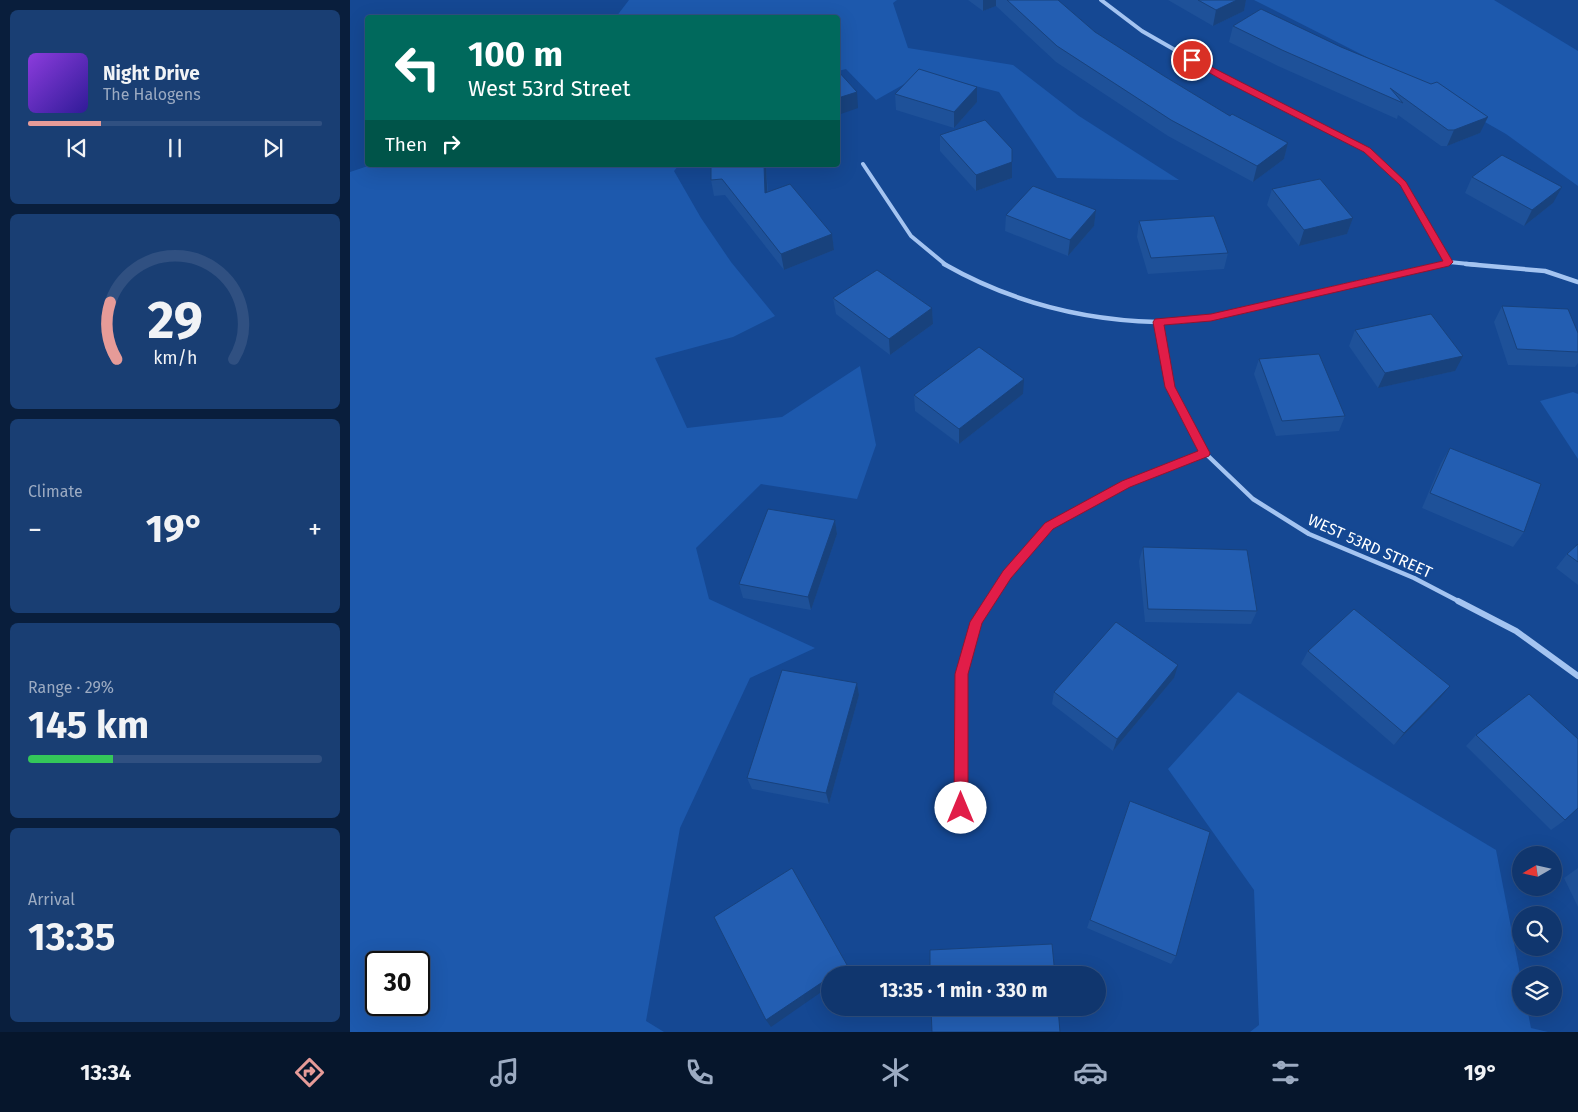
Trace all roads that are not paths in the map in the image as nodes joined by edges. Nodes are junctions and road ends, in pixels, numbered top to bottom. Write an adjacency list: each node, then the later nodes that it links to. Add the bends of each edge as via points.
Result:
1 (1101, 0): 3 (street, via 1142,31 1216,74 1367,150 1403,184)
2 (863, 164): 5 (street, via 910,236 944,264 984,285 1038,304 1092,316)
3 (1449, 262): 4 (street, via 1545,272); 5 (street, via 1211,318)
4 (1578, 282)
5 (1158, 322): 6 (street, WEST 53RD STREET, via 1170,387)
6 (1205, 453): 7 (street, WEST 53RD STREET, via 1253,499 1308,534 1414,578 1516,631); 8 (street, via 1126,484 1049,526 1007,575 976,622 961,674)
7 (1578, 676)
8 (961, 808)

